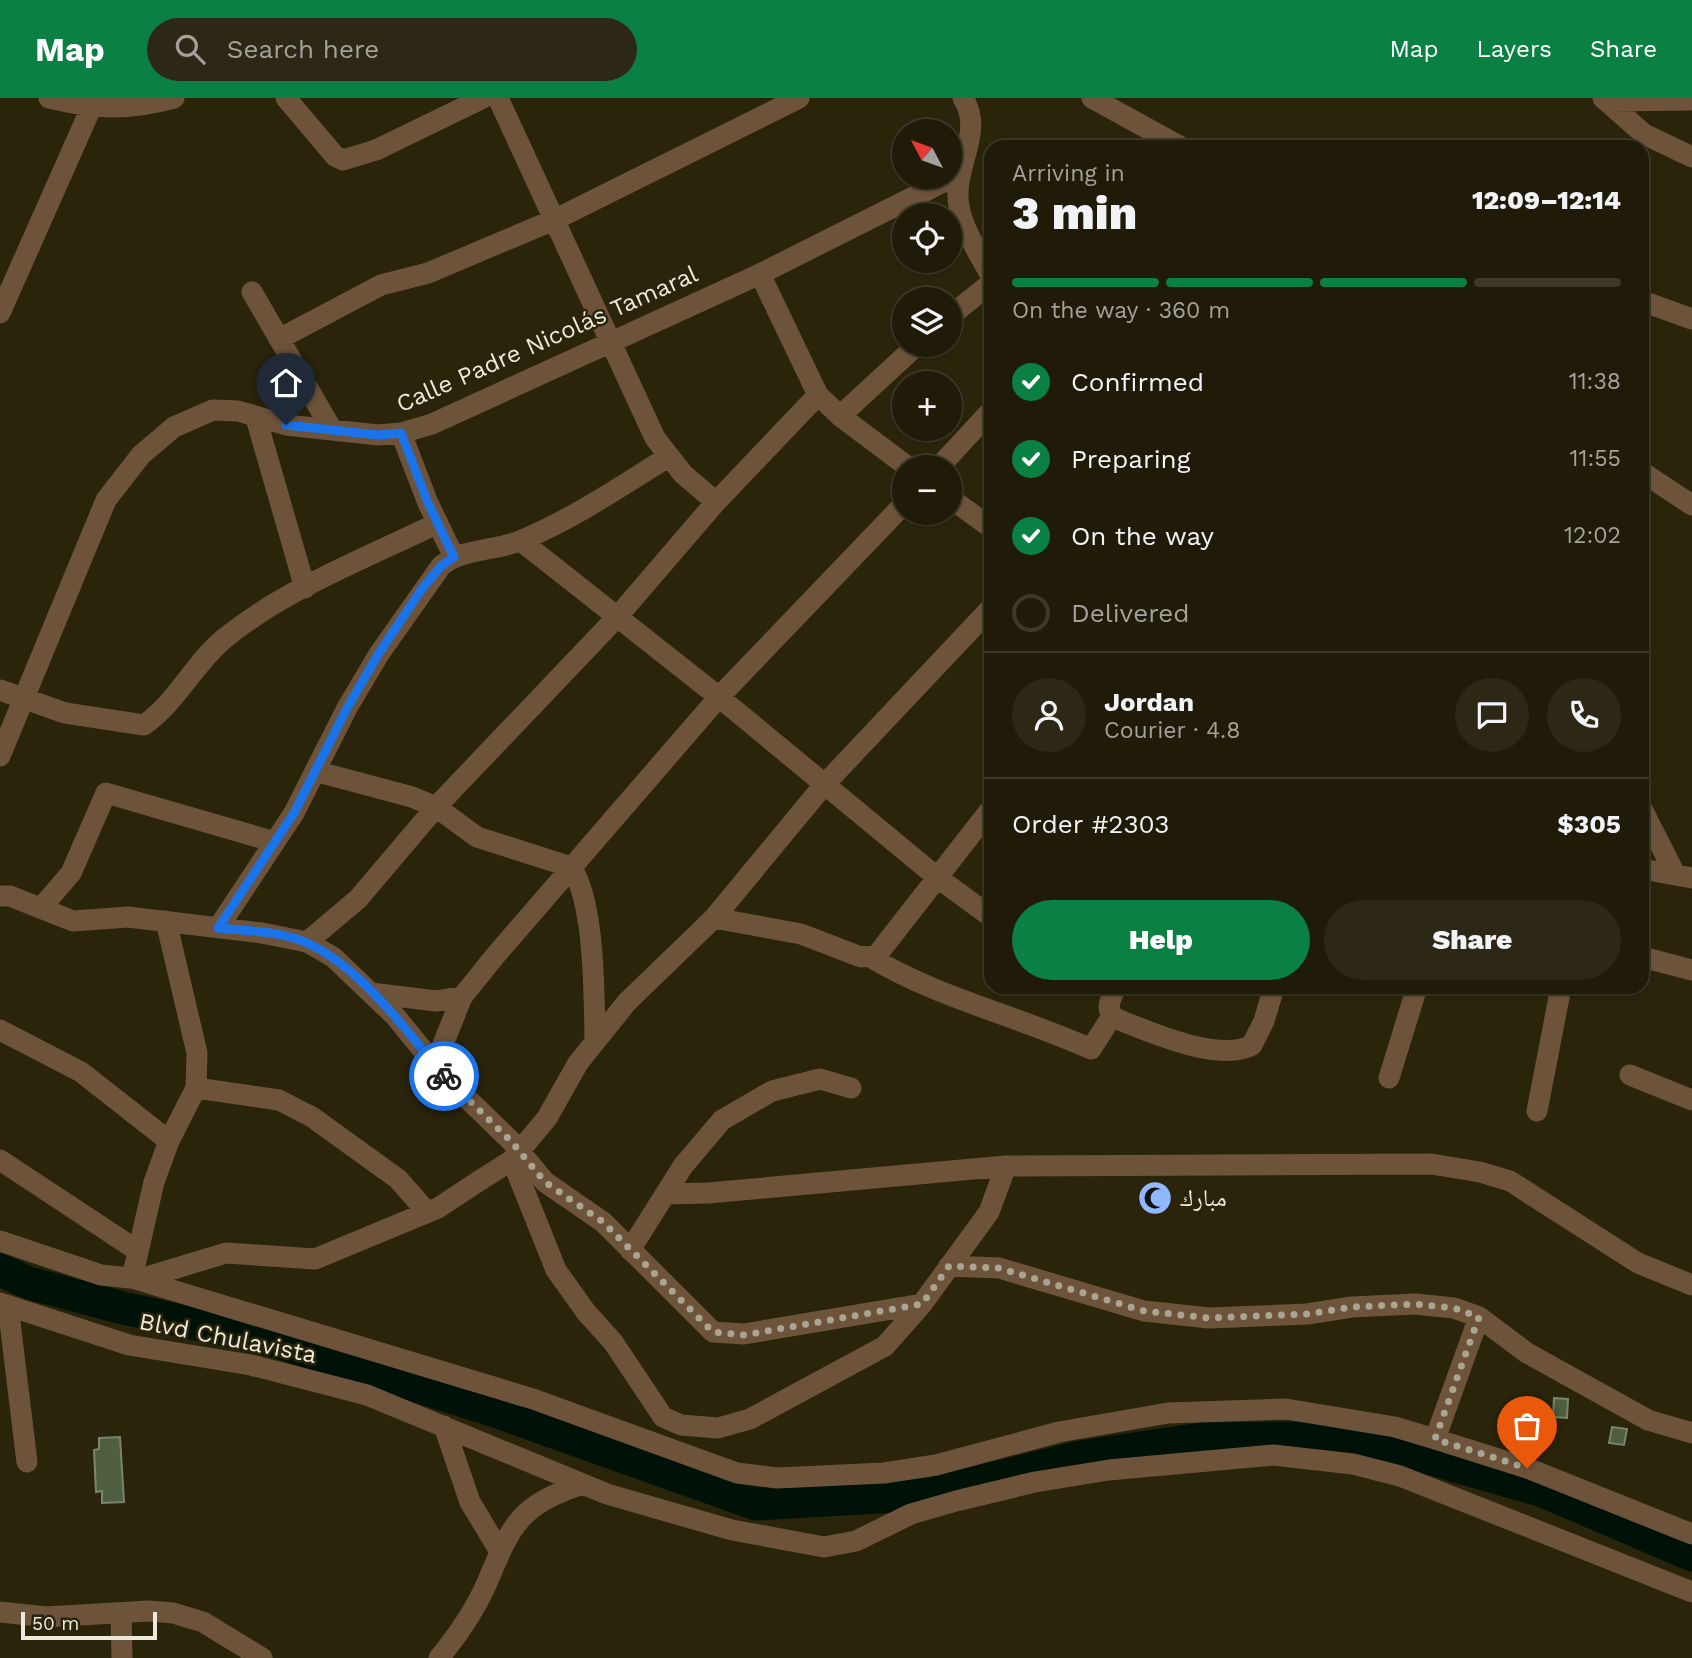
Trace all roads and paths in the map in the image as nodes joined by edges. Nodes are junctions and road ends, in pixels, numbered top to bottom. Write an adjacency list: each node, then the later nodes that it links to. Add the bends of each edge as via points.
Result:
1 (48, 98): 11 (street)
2 (174, 98): 11 (street, via 145,106)
3 (286, 98): 4 (street, via 343,160 376,150)
4 (483, 98)
5 (498, 98): 17 (street)
6 (799, 98): 17 (street)
7 (1092, 98): 12 (street)
8 (966, 99): 14 (street, via 971,138)
9 (1605, 100): 10 (street); 13 (street, via 1644,134)
10 (1692, 100)
11 (92, 108): 24 (street)
12 (1168, 140)
13 (1692, 158)
14 (962, 170)
15 (929, 189): 19 (street, Calle Padre Nicolás Tamaral)
16 (960, 189): 18 (street, via 958,205)
17 (556, 219): 26 (street, via 428,273 381,285); 27 (street)
18 (984, 262)
19 (760, 274): 27 (street, Calle Padre Nicolás Tamaral); 29 (street)
20 (984, 289): 23 (street)
21 (252, 292): 26 (street)
22 (1649, 305): 25 (street)
23 (962, 306)
24 (0, 313)
25 (1692, 320)
26 (279, 339): 33 (street)
27 (610, 344): 34 (street, Calle Padre Nicolás Tamaral, via 432,424); 37 (street)
28 (904, 357): 30 (street)
29 (818, 395): 30 (street); 39 (street)
30 (840, 416): 35 (street)
31 (256, 418): 33 (street, Calle Padre Nicolás Tamaral); 47 (street); 52 (street, Calle Padre Nicolás Tamaral, via 238,411 213,410 174,427 142,455 106,500)
32 (984, 418): 36 (street)
33 (331, 429): 34 (street, Calle Padre Nicolás Tamaral)
34 (401, 433): 43 (street)
35 (892, 455)
36 (950, 455)
37 (668, 457): 39 (street); 45 (street)
38 (1649, 477): 40 (street)
39 (716, 502): 49 (street)
40 (1692, 505)
41 (962, 507): 44 (street)
42 (892, 517): 51 (street)
43 (438, 523): 46 (street); 47 (street)
44 (984, 523)
45 (521, 541): 46 (street); 49 (street)
46 (454, 557): 54 (street, via 421,590 379,653)
47 (305, 588): 52 (street, via 265,608 222,640 159,714 144,725 65,713)
48 (984, 615): 55 (street)
49 (618, 616): 51 (street); 56 (street)
50 (0, 690): 52 (street)
51 (719, 697): 55 (street); 60 (street)
52 (24, 698): 53 (street, Calle Padre Nicolás Tamaral)
53 (0, 756)
54 (315, 771): 56 (street); 59 (street)
55 (823, 786): 63 (street); 67 (street)
56 (436, 807): 60 (street, via 477,837); 70 (street, via 358,899)
57 (984, 818): 63 (street)
58 (1649, 820): 62 (street)
59 (275, 842): 65 (street, via 106,793 71,873); 69 (street)
60 (571, 867): 79 (street); 82 (street, via 580,882 587,919)
61 (1649, 870): 62 (street)
62 (1683, 876)
63 (938, 878): 66 (street); 71 (street, via 882,951)
64 (0, 896): 65 (street)
65 (41, 908): 68 (street, via 73,921 128,917)
66 (984, 912)
67 (714, 918): 71 (street, via 801,934); 82 (street)
68 (166, 921): 69 (street); 86 (street, via 197,1053)
69 (218, 928): 70 (street)
70 (307, 942): 74 (street, via 333,957)
71 (870, 957): 80 (street, via 905,978 1091,1049)
72 (1649, 959): 73 (street)
73 (1692, 970)
74 (371, 993): 79 (street, via 436,1001); 83 (street)
75 (1110, 994): 80 (street)
76 (1272, 994): 80 (street, via 1257,1035 1243,1050 1199,1046)
77 (1415, 994): 85 (street)
78 (1560, 994): 89 (street)
79 (462, 998): 83 (street)
80 (1112, 1016)
81 (0, 1030): 90 (street, via 81,1072)
82 (595, 1039): 91 (street, via 547,1118)
83 (435, 1065): 91 (street)
84 (1630, 1075): 88 (street)
85 (1389, 1078)
86 (196, 1088): 90 (street); 95 (street, via 279,1100 312,1117 398,1179)
87 (851, 1088): 94 (street, via 820,1079 772,1091 722,1120)
88 (1692, 1100)
89 (1537, 1111)
90 (169, 1141): 98 (street, via 153,1182)
91 (515, 1156): 95 (street); 97 (street, via 603,1222); 102 (street, via 556,1270 663,1416 681,1425 718,1428 750,1419 885,1346)
92 (0, 1160): 98 (street)
93 (1006, 1166): 94 (street); 99 (street, via 989,1212); 101 (street, via 1431,1164 1480,1171 1510,1181 1638,1263)
94 (666, 1194): 97 (street)
95 (427, 1212): 100 (street, via 315,1259 226,1253 158,1276)
96 (0, 1241): 100 (street, via 101,1275)
97 (631, 1250): 102 (street, via 713,1332 744,1335)
98 (138, 1251): 100 (street)
99 (949, 1266): 102 (street); 104 (street, via 999,1268 1144,1311 1209,1318 1415,1304 1454,1308)
100 (132, 1278): 107 (street, via 533,1399 737,1473 777,1478 884,1473 936,1465 1059,1432 1168,1413 1286,1409 1395,1427)
101 (1692, 1285)
102 (922, 1304)
103 (4, 1305): 105 (street, Blvd Chulavista, via 129,1346 250,1365 367,1395); 108 (street)
104 (1479, 1317): 106 (street, via 1527,1353 1648,1420); 107 (street)
105 (444, 1426): 109 (street, Blvd Chulavista); 111 (street, via 470,1502)
106 (1692, 1433)
107 (1435, 1439): 110 (street, via 1527,1468)
108 (27, 1462)
109 (583, 1484): 111 (street, via 534,1506); 112 (street, Blvd Chulavista, via 732,1530 824,1547 856,1541 911,1514 1035,1482 1241,1457 1300,1456 1400,1476)
110 (1692, 1534)
111 (499, 1550): 117 (street, via 462,1631)
112 (1692, 1592)
113 (0, 1612): 114 (street, via 46,1617)
114 (121, 1613): 115 (street); 116 (street, via 148,1611 192,1617)
115 (122, 1658)
116 (262, 1658)
117 (439, 1658)

